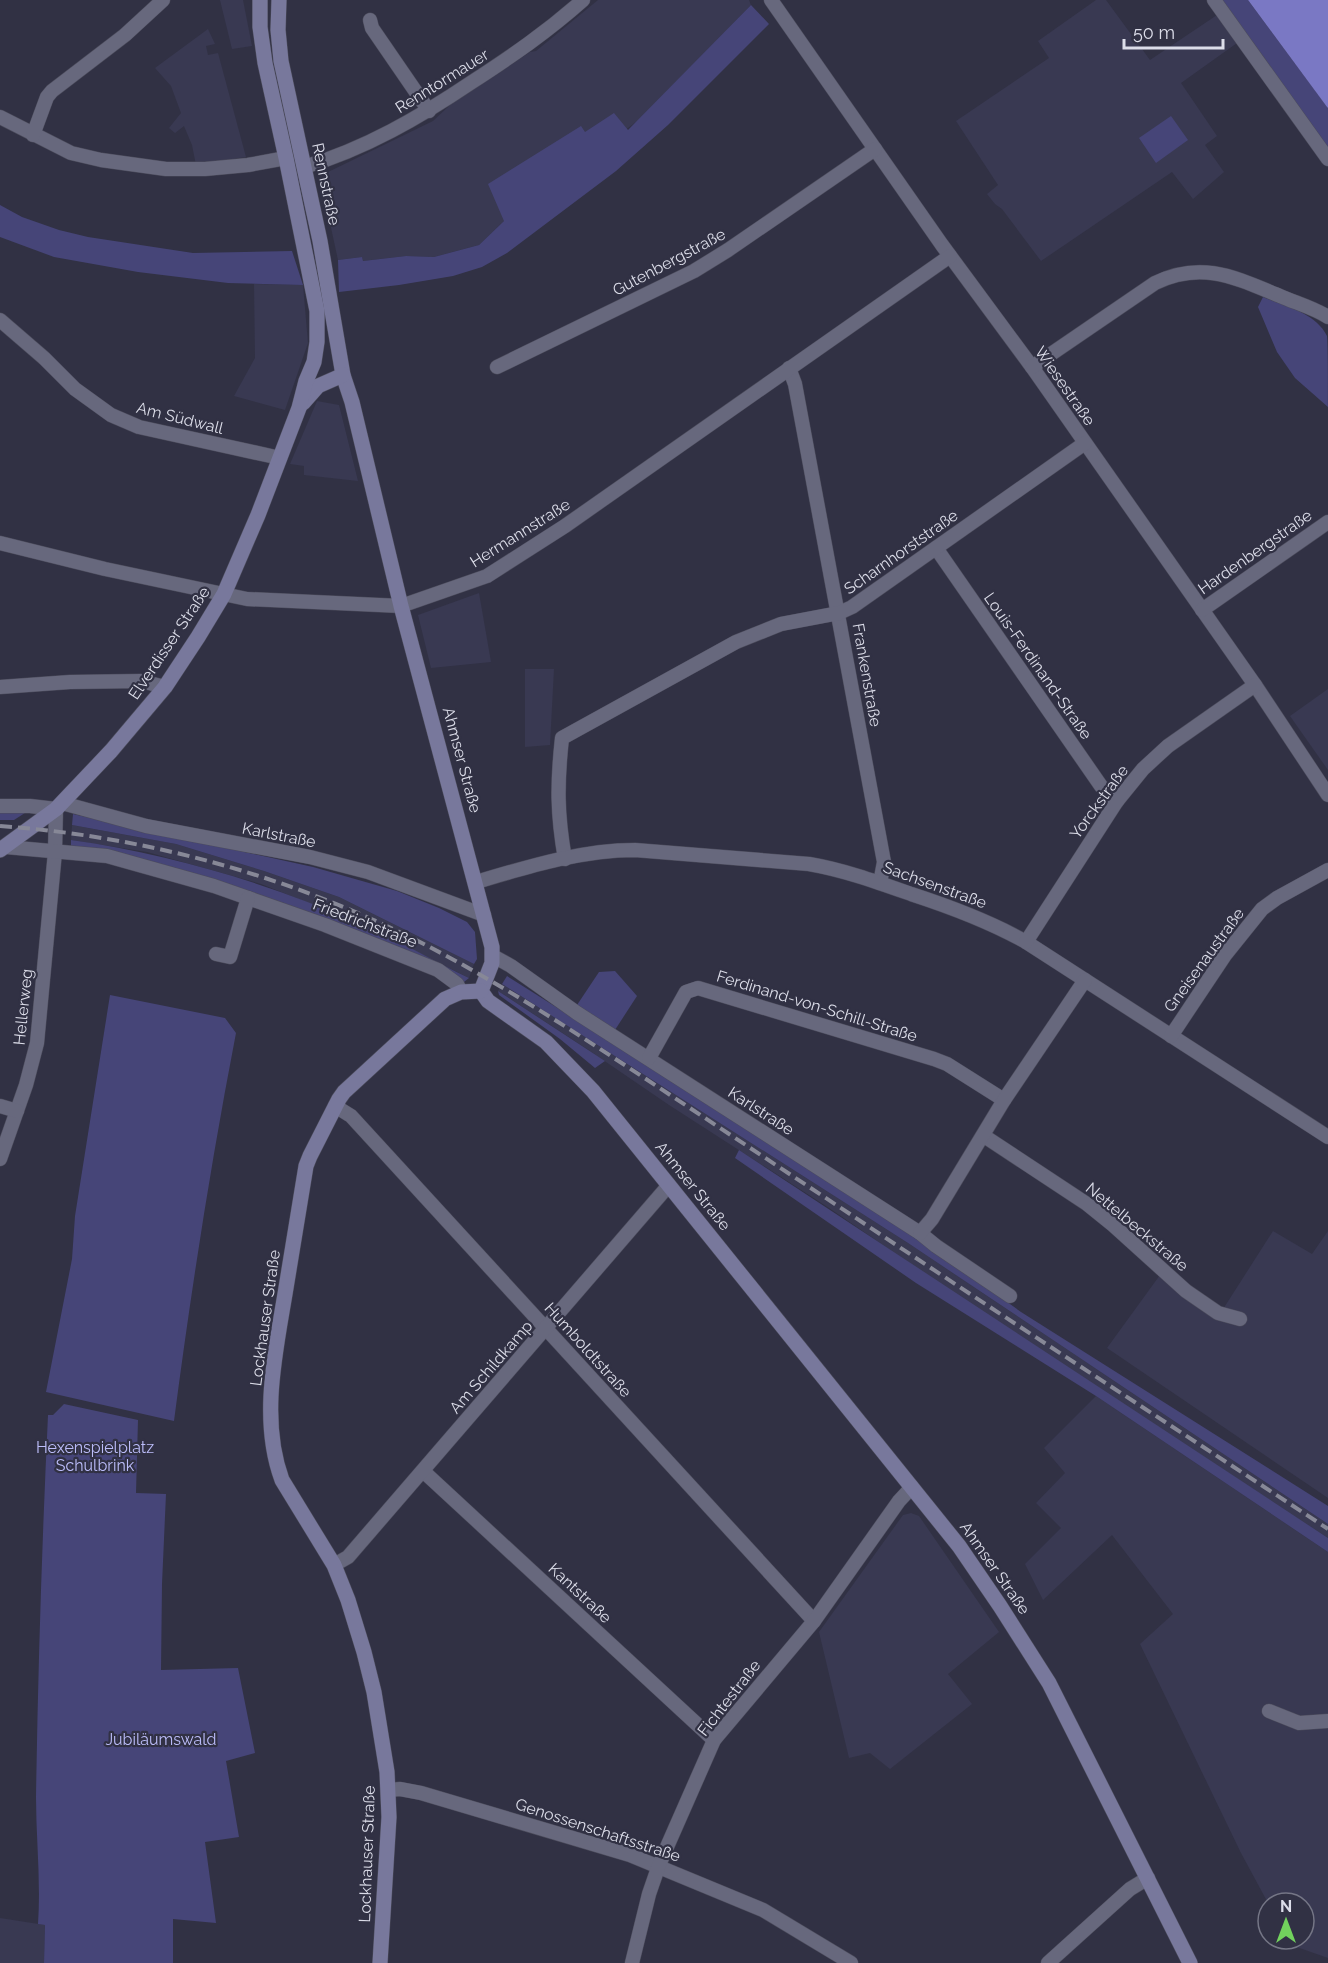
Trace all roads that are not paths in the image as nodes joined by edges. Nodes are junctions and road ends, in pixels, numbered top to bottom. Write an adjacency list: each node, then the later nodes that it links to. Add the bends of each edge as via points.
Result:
1 (163, 0): 10 (street, via 52,91)
2 (260, 0): 12 (street, Rennstraße, via 265,63)
3 (279, 0): 14 (street, Rennstraße, via 280,61)
4 (583, 0): 8 (street, Renntormauer, via 543,35)
5 (1214, 0): 13 (street)
6 (775, 2): 11 (street, Wiesestraße)
7 (370, 20): 8 (street)
8 (429, 111): 14 (street, Renntormauer, via 362,146)
9 (0, 117): 10 (street)
10 (33, 135): 12 (street, via 71,153 166,169 248,165)
11 (875, 149): 15 (street, Wiesestraße); 19 (street, Gutenbergstraße, via 694,271)
12 (286, 158): 16 (street, Rennstraße)
13 (1328, 159)
14 (304, 166): 22 (street, Rennstraße)
15 (950, 256): 20 (street, Wiesestraße); 21 (street, Hermannstraße)
16 (317, 311): 22 (street); 23 (street, Elverdisser Straße, via 316,354)
17 (1328, 317): 20 (street, via 1220,273 1185,272 1155,283)
18 (0, 320): 25 (street, Am Südwall, via 75,389 111,415 139,427)
19 (497, 367)
20 (1032, 367): 24 (street, Wiesestraße)
21 (789, 368): 30 (street, Hermannstraße, via 565,526 487,576); 32 (street, Frankenstraße)
22 (343, 375): 23 (street, Elverdisser Straße, via 318,386); 30 (street, Ahmser Straße)
23 (299, 408): 25 (street, Elverdisser Straße)
24 (1085, 442): 28 (street, Scharnhorststraße); 31 (street, Wiesestraße)
25 (280, 458): 29 (street, Elverdisser Straße)
26 (1328, 522): 31 (street, Hardenbergstraße)
27 (0, 543): 29 (street, Hermannstraße)
28 (936, 548): 32 (street, Scharnhorststraße); 37 (street, Louis-Ferdinand-Straße, via 1101,786)
29 (224, 594): 30 (street, Hermannstraße, via 246,599); 35 (street, Elverdisser Straße)
30 (401, 606): 44 (street, Ahmser Straße)
31 (1202, 610): 33 (street, Wiesestraße)
32 (839, 614): 42 (street, Scharnhorststraße, via 781,624 736,642 562,738 557,802); 45 (street, Frankenstraße, via 884,862)
33 (1255, 685): 36 (street, Wiesestraße); 37 (street, Yorckstraße, via 1168,746)
34 (0, 687): 35 (street, via 141,681)
35 (165, 687): 39 (street, Elverdisser Straße)
36 (1328, 795)
37 (1117, 801): 48 (street, Yorckstraße)
38 (0, 806): 39 (street, Karlstraße)
39 (59, 806): 40 (street, Elverdisser Straße); 41 (street, Hellerweg); 47 (street, Karlstraße, via 310,857 368,872)
40 (3, 848): 41 (street)
41 (55, 852): 46 (street, Friedrichstraße, via 106,855); 59 (street, Hellerweg, via 37,1043)
42 (565, 859): 44 (street, Sachsenstraße); 45 (street, Sachsenstraße, via 610,850 657,852 809,864 836,868)
43 (1328, 870): 54 (street, Gneisenaustraße, via 1262,909 1225,955)
44 (476, 882): 47 (street, Ahmser Straße)
45 (880, 883): 48 (street, Sachsenstraße, via 999,926)
46 (248, 898): 49 (street, via 230,957); 53 (street, Friedrichstraße, via 438,970 457,984)
47 (484, 915): 50 (street, Ahmser Straße)
48 (1026, 942): 51 (street, Sachsenstraße)
49 (216, 954)
50 (493, 956): 52 (street, Ahmser Straße); 55 (street, Karlstraße)
51 (1085, 980): 54 (street, Sachsenstraße); 56 (street)
52 (482, 991): 53 (street, Lockhauser Straße); 63 (street, Ahmser Straße, via 488,1001 546,1042 572,1067)
53 (461, 992): 58 (street, Lockhauser Straße, via 445,999 344,1092)
54 (1171, 1036): 61 (street, Sachsenstraße)
55 (649, 1058): 56 (street, Ferdinand-von-Schill-Straße, via 686,992 698,988 934,1059); 64 (street, Karlstraße)
56 (1004, 1100): 60 (street)
57 (0, 1106): 59 (street)
58 (335, 1106): 67 (street, Humboldtstraße, via 351,1116); 70 (street, Lockhauser Straße, via 306,1166 274,1365 271,1434 282,1480)
59 (17, 1111): 62 (street, Hellerweg)
60 (984, 1136): 64 (street); 66 (street, Nettelbeckstraße, via 1087,1203 1186,1291 1218,1313)
61 (1328, 1137)
62 (0, 1159)
63 (669, 1185): 67 (street, Am Schildkamp); 69 (street, Ahmser Straße)
64 (920, 1233): 65 (street, Karlstraße)
65 (1010, 1296)
66 (1240, 1319)
67 (546, 1329): 68 (street, Am Schildkamp); 71 (street, Humboldtstraße)
68 (423, 1471): 70 (street, Am Schildkamp, via 348,1557); 74 (street, Kantstraße)
69 (912, 1486): 71 (street, Fichtestraße); 77 (street, Ahmser Straße, via 970,1562 1049,1683)
70 (334, 1565): 75 (street, Lockhauser Straße, via 369,1671)
71 (814, 1621): 74 (street, Fichtestraße)
72 (1269, 1711): 73 (street, via 1299,1723)
73 (1328, 1721)
74 (714, 1740): 76 (street, Fichtestraße)
75 (389, 1790): 76 (street, Genossenschaftsstraße, via 411,1790 443,1799); 79 (street, Lockhauser Straße)
76 (659, 1866): 78 (street, Genossenschaftsstraße, via 763,1910); 80 (street, Fichtestraße)
77 (1148, 1878): 81 (street, via 1130,1889); 82 (street, Ahmser Straße)
78 (844, 1961)
79 (380, 1963)
80 (632, 1963)
81 (1048, 1963)
82 (1190, 1963)

